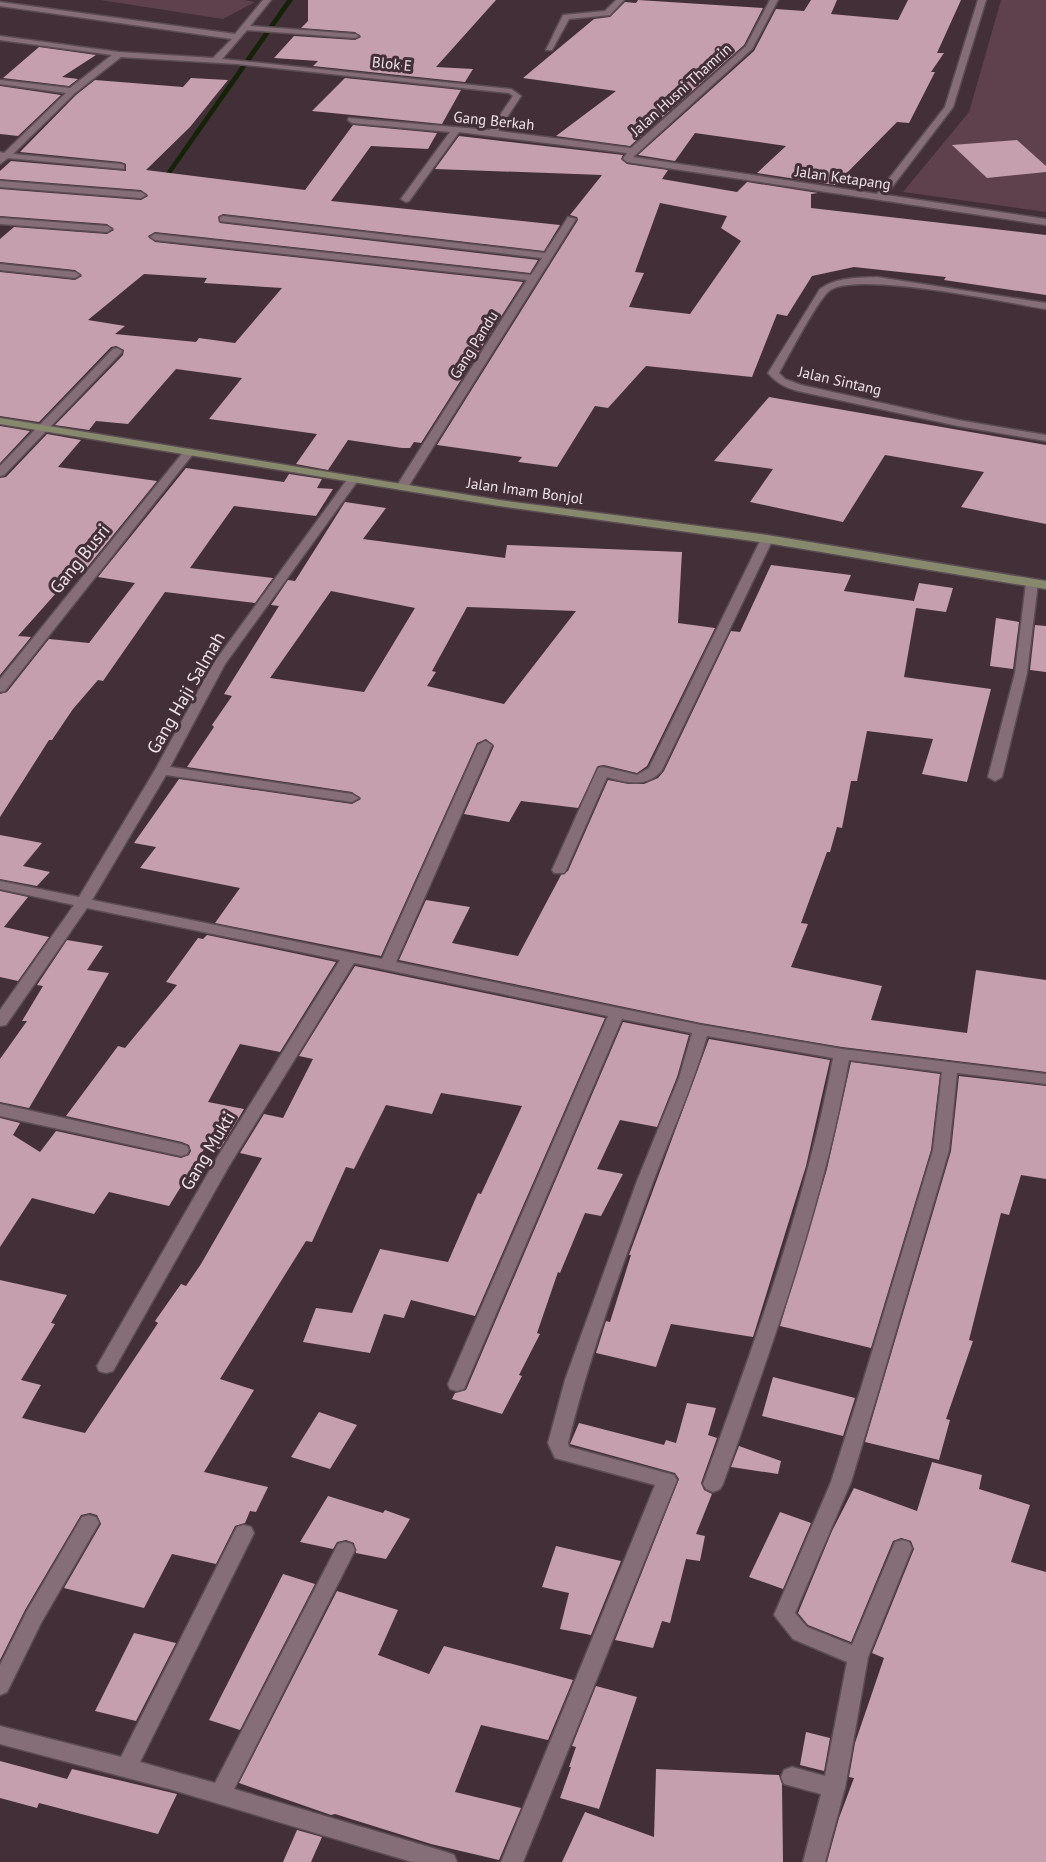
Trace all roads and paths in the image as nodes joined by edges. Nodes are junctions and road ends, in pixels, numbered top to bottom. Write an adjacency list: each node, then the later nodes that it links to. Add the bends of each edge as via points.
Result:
1 (267, 0): 6 (street)
2 (620, 0): 10 (street, via 607,13 566,17)
3 (774, 0): 18 (street, Jalan Husni Thamrin, via 749,47)
4 (982, 0): 24 (street, via 949,107)
5 (0, 4): 8 (street)
6 (246, 28): 7 (street); 8 (street)
7 (355, 36)
8 (237, 37): 12 (street)
9 (0, 38): 11 (street, Blok E)
10 (549, 48)
11 (119, 54): 12 (street, Blok E); 14 (street)
12 (216, 60): 17 (street, Blok E, via 511,91 517,96)
13 (0, 82): 14 (street)
14 (72, 91): 19 (street)
15 (352, 120): 16 (street, Gang Berkah)
16 (456, 130): 17 (street, Gang Berkah); 25 (street)
17 (492, 134): 18 (street, Gang Berkah)
18 (633, 151): 20 (street, Jalan Husni Thamrin, via 627,159)
19 (2, 157): 21 (street)
20 (636, 162): 24 (street, Jalan Ketapang)
21 (121, 167)
22 (0, 184): 23 (street)
23 (141, 195)
24 (879, 198): 29 (street, Jalan Ketapang)
25 (406, 200)
26 (223, 219): 32 (street)
27 (571, 219): 32 (street, Gang Pandu)
28 (0, 221): 30 (street)
29 (1046, 222)
30 (107, 229)
31 (155, 237): 35 (street)
32 (548, 256): 35 (street, Gang Pandu)
33 (0, 267): 34 (street)
34 (75, 275)
35 (534, 278): 44 (street, Gang Pandu)
36 (1046, 306): 40 (street, Jalan Sintang, via 877,280 846,281 824,291 773,373 798,388)
37 (117, 351): 39 (street)
38 (0, 421): 39 (main road, Jalan Imam Bonjol)
39 (43, 428): 41 (main road, Jalan Imam Bonjol); 42 (street)
40 (1046, 438)
41 (189, 452): 43 (main road, Jalan Imam Bonjol); 48 (street, Gang Busri)
42 (0, 473)
43 (353, 479): 44 (main road, Jalan Imam Bonjol); 50 (street, Gang Haji Salmah, via 219,664)
44 (402, 488): 45 (main road, Jalan Imam Bonjol)
45 (767, 538): 46 (main road, Jalan Imam Bonjol); 53 (street, via 655,770 644,779 603,771)
46 (1032, 583): 47 (main road, Jalan Imam Bonjol); 51 (street, via 1021,673)
47 (1046, 585)
48 (0, 688)
49 (485, 745): 57 (street)
50 (162, 770): 52 (street); 55 (street, Gang Haji Salmah)
51 (995, 777)
52 (352, 798)
53 (559, 870)
54 (0, 885): 55 (street)
55 (83, 903): 56 (street); 59 (street, Gang Haji Salmah)
56 (349, 958): 57 (street); 66 (street, Gang Mukti, via 221,1165)
57 (387, 966): 58 (street)
58 (617, 1013): 60 (street); 67 (street)
59 (0, 1021)
60 (701, 1030): 61 (street); 81 (street, via 687,1078 645,1181 574,1380 558,1443 562,1454 667,1480)
61 (842, 1054): 62 (street); 68 (street, via 807,1206)
62 (950, 1068): 63 (street); 73 (street, via 940,1150 877,1364 841,1482 784,1615 800,1633)
63 (1046, 1079)
64 (0, 1110): 65 (street)
65 (181, 1150)
66 (106, 1366)
67 (457, 1384)
68 (713, 1484)
69 (89, 1523): 74 (street, via 34,1617)
70 (244, 1533): 76 (street)
71 (902, 1548): 73 (street)
72 (345, 1550): 79 (street)
73 (858, 1657): 78 (street)
74 (0, 1686)
75 (0, 1736): 76 (street)
76 (126, 1768): 79 (street)
77 (792, 1777): 78 (street)
78 (834, 1788): 82 (street)
79 (220, 1795): 80 (street)
80 (446, 1862)
81 (512, 1862)
82 (814, 1862)

